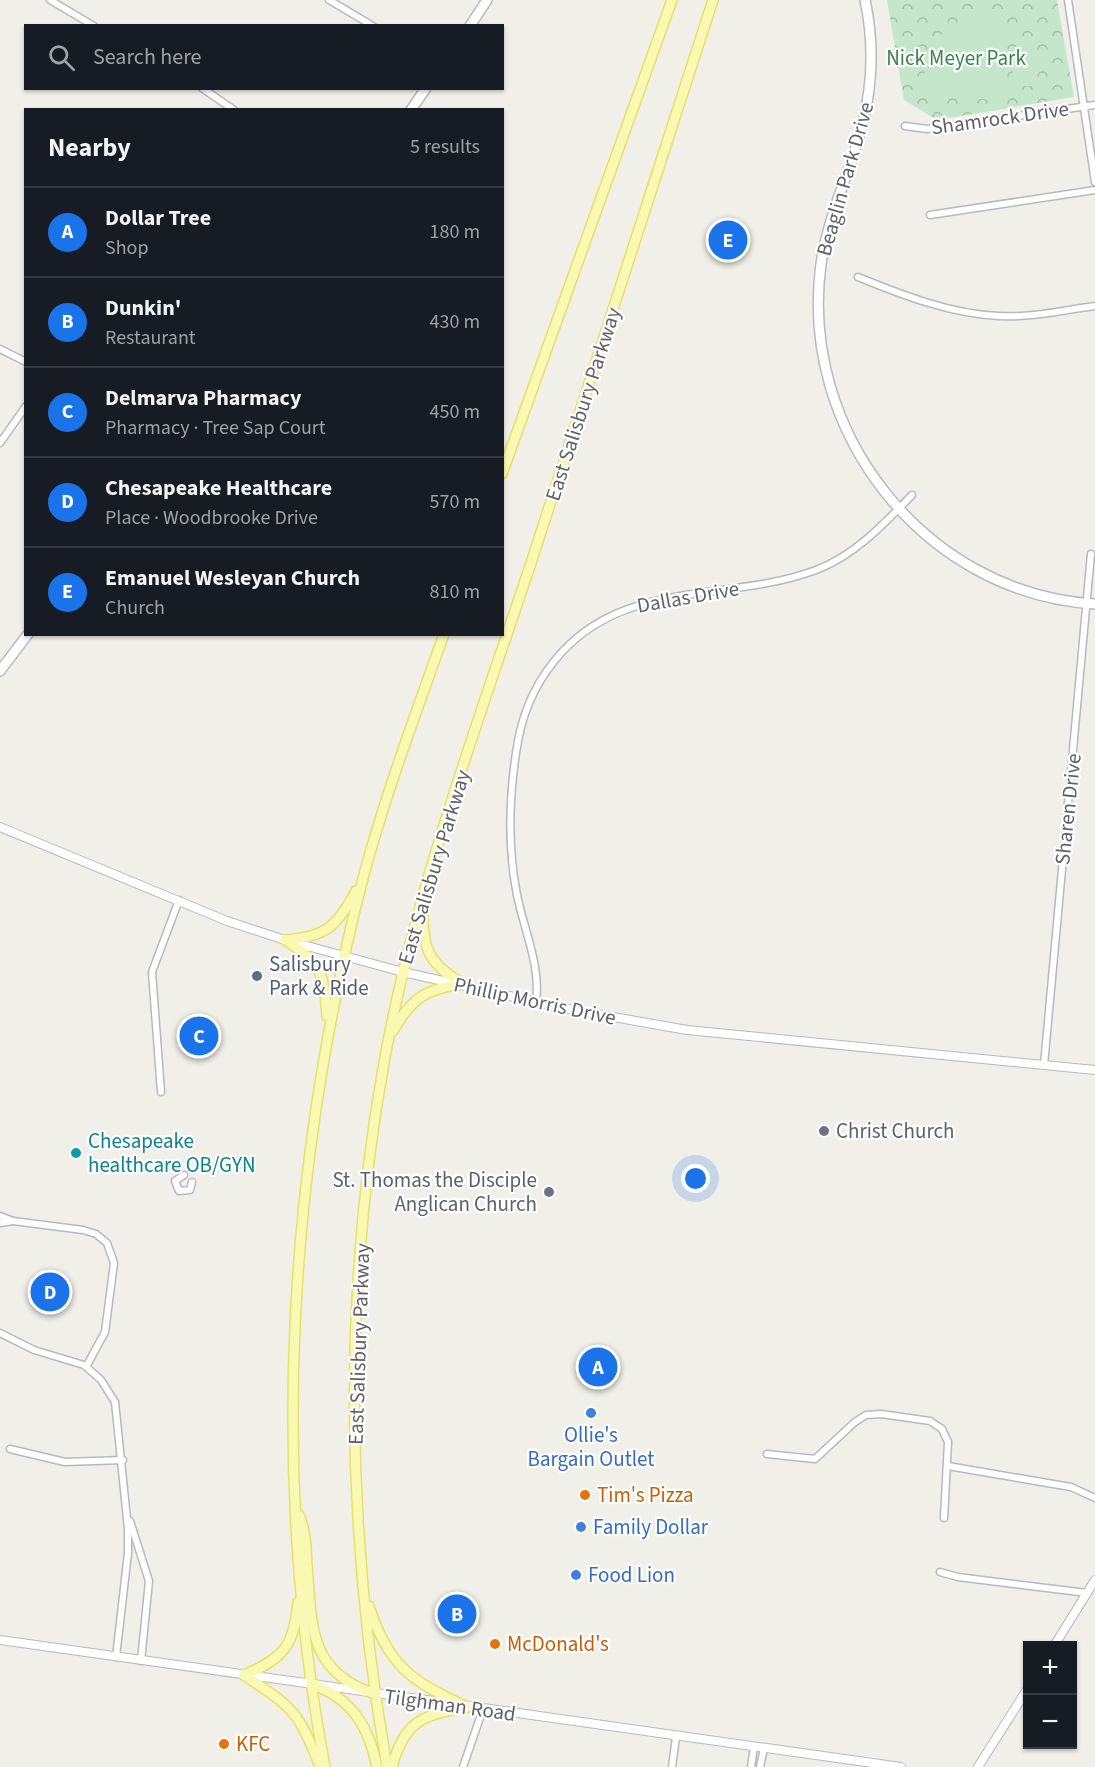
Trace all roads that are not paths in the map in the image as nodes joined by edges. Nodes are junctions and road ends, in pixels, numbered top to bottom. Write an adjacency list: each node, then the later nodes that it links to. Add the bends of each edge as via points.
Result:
1 (50, 0): 8 (street)
2 (329, 0): 9 (street)
3 (487, 0): 10 (main road)
4 (672, 0): 27 (main road)
5 (713, 0): 37 (main road, East Salisbury Parkway)
6 (865, 0): 29 (main road, Beaglin Park Drive, via 871,50 868,96 824,248 819,328 827,380 848,436 873,479)
7 (1068, 0): 14 (street)
8 (91, 24)
9 (370, 24)
10 (471, 24)
11 (205, 90): 15 (street)
12 (425, 90): 16 (main road)
13 (1095, 105): 14 (street, Shamrock Drive)
14 (1085, 106): 17 (street, Shamrock Drive, via 927,129); 18 (street)
15 (231, 108)
16 (412, 108)
17 (905, 126)
18 (1095, 182)
19 (1095, 190): 20 (street)
20 (930, 215)
21 (858, 277): 22 (street, via 923,300 997,316)
22 (1095, 306)
23 (0, 349): 24 (street)
24 (24, 361)
25 (24, 409): 26 (street)
26 (0, 443)
27 (504, 468)
28 (912, 495): 29 (street, Dallas Drive)
29 (898, 509): 31 (main road, Beaglin Park Drive, via 939,546 987,576 1032,593); 43 (street, Dallas Drive, via 854,548 811,572 759,584 660,598 613,614 575,639 547,670 521,725 510,811 512,866 537,975)
30 (1091, 554): 31 (street, Sharen Drive)
31 (1092, 604): 46 (street, Sharen Drive)
32 (26, 636): 34 (main road)
33 (443, 636): 36 (main road, via 394,775)
34 (0, 671)
35 (0, 827): 38 (street, Phillip Morris Drive)
36 (363, 879): 39 (main road, via 329,929 312,937); 40 (main road)
37 (423, 891): 41 (main road, East Salisbury Parkway); 42 (main road, via 426,948 437,967)
38 (179, 900): 39 (street, Phillip Morris Drive); 48 (street, via 152,972)
39 (285, 940): 40 (street, Phillip Morris Drive); 44 (main road, via 306,954 322,975)
40 (344, 957): 41 (street, Phillip Morris Drive); 44 (main road)
41 (403, 972): 42 (street, Phillip Morris Drive); 45 (main road, East Salisbury Parkway)
42 (464, 984): 43 (street, Phillip Morris Drive); 45 (main road, via 436,988 416,999)
43 (536, 1002): 46 (street, Phillip Morris Drive, via 687,1030)
44 (328, 1028): 61 (main road, via 309,1150 297,1275 293,1399)
45 (389, 1037): 67 (main road, East Salisbury Parkway, via 369,1170 357,1321 355,1447)
46 (1044, 1065): 47 (street, Phillip Morris Drive)
47 (1095, 1070)
48 (161, 1092)
49 (184, 1175): 50 (street, via 175,1181 179,1191 187,1191)
50 (192, 1182)
51 (0, 1216): 52 (street)
52 (13, 1221): 53 (street); 55 (street, via 87,1230 101,1237 110,1248 113,1270 105,1332)
53 (0, 1223)
54 (0, 1333): 55 (street)
55 (86, 1367): 58 (street, via 101,1380 115,1402)
56 (10, 1449): 58 (street, via 65,1462)
57 (767, 1454): 59 (street, via 814,1459 860,1418 881,1414 937,1424 948,1442)
58 (123, 1460): 62 (street)
59 (948, 1466): 60 (street, via 1071,1486); 63 (street)
60 (1095, 1498)
61 (296, 1509): 66 (main road); 75 (main road, via 305,1528 311,1610 319,1648 339,1678)
62 (127, 1510): 71 (street, via 128,1553); 72 (street, via 149,1581)
63 (944, 1518)
64 (940, 1572): 68 (street)
65 (1095, 1580): 68 (street)
66 (300, 1582): 73 (main road, via 295,1625 288,1646 276,1659); 74 (main road)
67 (363, 1587): 75 (main road, East Salisbury Parkway); 77 (main road, via 378,1636 401,1668 430,1690)
68 (1087, 1593): 70 (street)
69 (0, 1640): 71 (street, Tilghman Road)
70 (1057, 1641)
71 (116, 1657): 72 (street, Tilghman Road)
72 (141, 1661): 73 (street, Tilghman Road)
73 (244, 1675): 74 (street, Tilghman Road); 82 (main road, via 291,1709)
74 (312, 1684): 75 (street, Tilghman Road); 82 (main road); 83 (main road, via 337,1695 358,1715 370,1737)
75 (375, 1694): 77 (street, Tilghman Road); 84 (main road, East Salisbury Parkway)
76 (1024, 1695): 91 (street)
77 (466, 1707): 78 (street, Tilghman Road); 85 (main road, via 427,1715 415,1723 404,1735)
78 (483, 1709): 79 (street, Tilghman Road); 86 (street)
79 (676, 1737): 80 (street, Tilghman Road); 87 (street)
80 (754, 1747): 81 (street, Tilghman Road); 88 (street)
81 (764, 1748): 89 (street); 90 (street, Tilghman Road)
82 (323, 1767)
83 (377, 1767)
84 (387, 1767)
85 (392, 1767)
86 (463, 1767)
87 (672, 1767)
88 (751, 1767)
89 (760, 1767)
90 (901, 1767)
91 (978, 1767)

